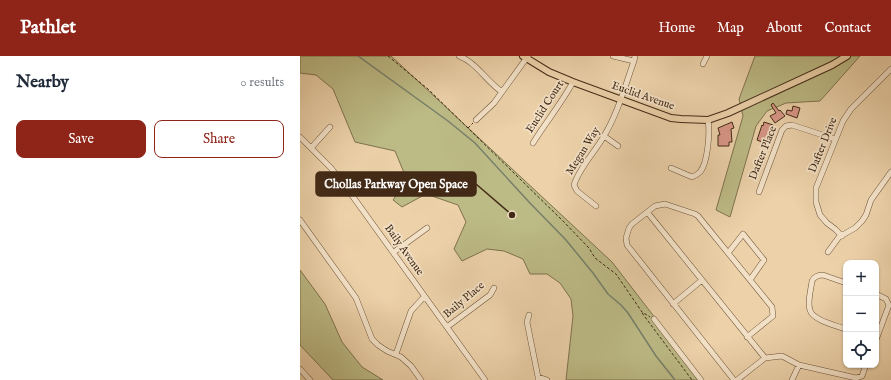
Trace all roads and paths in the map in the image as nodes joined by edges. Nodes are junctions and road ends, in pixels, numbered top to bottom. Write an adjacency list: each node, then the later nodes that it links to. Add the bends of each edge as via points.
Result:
1 (388, 56): 16 (path, via 428,88)
2 (458, 56): 11 (street, via 466,59)
3 (613, 56): 7 (street)
4 (707, 56): 8 (street)
5 (847, 56): 14 (main road, Euclid Avenue, via 728,113)
6 (526, 57): 10 (main road, Euclid Avenue, via 549,72); 11 (street)
7 (634, 59): 12 (street, Megan Way)
8 (704, 64)
9 (890, 70): 19 (street, Dafter Drive, via 851,109)
10 (573, 82): 12 (main road, Euclid Avenue); 20 (street, Euclid Court)
11 (502, 92): 13 (street)
12 (620, 100): 14 (main road, Euclid Avenue, via 671,118); 17 (street, Megan Way)
13 (476, 120): 16 (path)
14 (708, 120): 23 (street, via 709,145 701,171 692,177)
15 (330, 127): 22 (street)
16 (468, 128): 43 (path, via 562,220 589,248 595,258 616,274)
17 (604, 136): 21 (street); 28 (street, Megan Way, via 575,180 574,186 576,191)
18 (300, 137): 22 (street, Baily Avenue)
19 (835, 139): 26 (street, Dafter Place, via 792,125 786,126 782,130); 32 (street, Dafter Drive, via 816,188 816,198 820,215)
20 (533, 144)
21 (618, 146)
22 (311, 148): 27 (street, Baily Avenue)
23 (671, 168)
24 (891, 172): 32 (street, via 871,200 862,221)
25 (375, 177): 27 (street)
26 (759, 192)
27 (351, 194): 33 (street, Baily Avenue)
28 (596, 206)
29 (648, 213): 35 (street, via 655,206 665,204 695,214); 36 (street); 42 (street, via 629,228 627,245)
30 (300, 220): 50 (street, via 356,298 372,339)
31 (427, 228): 33 (street)
32 (842, 236): 34 (street)
33 (394, 252): 41 (street, Baily Avenue)
34 (828, 252)
35 (728, 253): 37 (street); 37 (street, via 743,234 764,260)
36 (702, 280): 42 (street); 49 (street)
37 (750, 280): 49 (street, via 773,310 773,316)
38 (843, 283): 47 (street, via 823,275 813,278 809,309 818,319)
39 (494, 288): 46 (street, Baily Place, via 490,295)
40 (879, 295): 48 (street, via 886,298 889,305)
41 (424, 297): 46 (street, Baily Avenue); 50 (street, via 411,311)
42 (673, 304): 62 (street)
43 (642, 312): 45 (path); 60 (path)
44 (529, 315): 55 (street)
45 (654, 319): 61 (street)
46 (447, 327): 58 (street, Baily Avenue)
47 (843, 328)
48 (879, 332)
49 (748, 337): 51 (street)
50 (396, 354): 57 (street, via 411,366)
51 (765, 358): 52 (street, via 782,356); 63 (street)
52 (799, 364): 53 (street, via 856,378 862,376); 64 (street)
53 (865, 368)
54 (300, 370): 56 (street)
55 (538, 378): 59 (street)
56 (310, 380)
57 (421, 380)
58 (485, 380)
59 (547, 380)
60 (692, 380)
61 (701, 380)
62 (734, 380)
63 (737, 380)
64 (792, 380)

